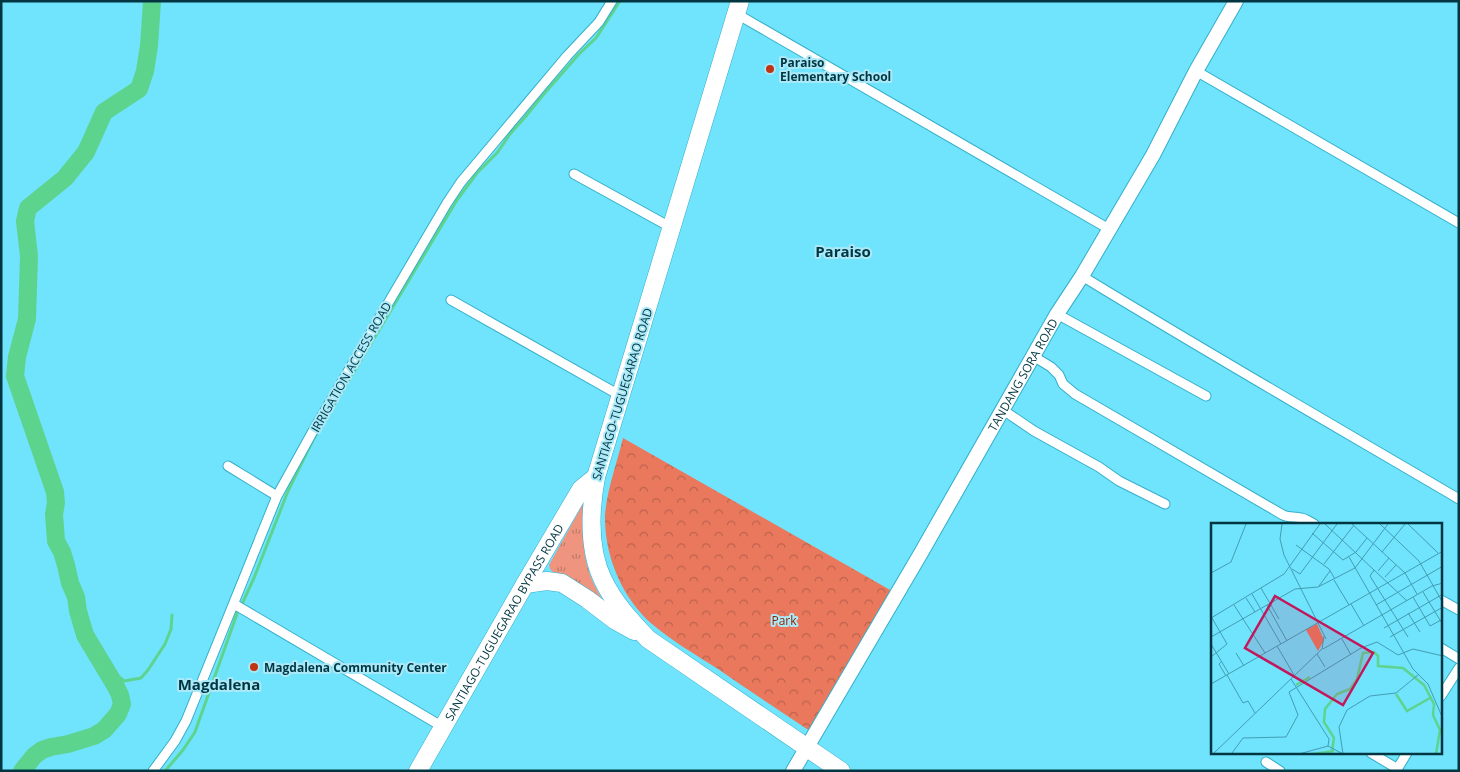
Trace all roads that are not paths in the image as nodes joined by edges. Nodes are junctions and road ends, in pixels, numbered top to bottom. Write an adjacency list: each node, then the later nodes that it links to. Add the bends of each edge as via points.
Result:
1 (612, 1): 18 (street, IRRIGATION ACCESS ROAD, via 599,22 461,182)
2 (1236, 1): 4 (street, TANDANG SORA ROAD)
3 (738, 8): 7 (highway, SANTIAGO-TUGUEGARAO ROAD); 8 (street)
4 (1196, 71): 6 (street); 8 (street, TANDANG SORA ROAD, via 1153,155)
5 (574, 174): 7 (street)
6 (1459, 223)
7 (672, 228): 14 (highway, SANTIAGO-TUGUEGARAO ROAD)
8 (1109, 229): 9 (street, TANDANG SORA ROAD)
9 (1082, 276): 11 (street, TANDANG SORA ROAD); 19 (street)
10 (451, 300): 14 (street)
11 (1057, 314): 12 (street, TANDANG SORA ROAD); 13 (street)
12 (1033, 356): 15 (street, TANDANG SORA ROAD); 21 (street, via 1051,367 1075,394 1282,515)
13 (1206, 396)
14 (622, 397): 17 (highway, SANTIAGO-TUGUEGARAO ROAD)
15 (1003, 410): 20 (street, via 1119,481); 32 (street, TANDANG SORA ROAD)
16 (228, 466): 18 (street)
17 (596, 477): 22 (highway, SANTIAGO-TUGUEGARAO BYPASS ROAD, via 581,489); 26 (highway, SANTIAGO-TUGUEGARAO ROAD, via 592,526 603,580 630,620)
18 (277, 496): 24 (street, IRRIGATION ACCESS ROAD)
19 (1459, 499)
20 (1165, 504)
21 (1312, 523)
22 (525, 584): 26 (highway, via 546,581 562,584); 31 (highway, SANTIAGO-TUGUEGARAO BYPASS ROAD)
23 (1442, 601): 25 (street)
24 (234, 604): 31 (street); 37 (street, IRRIGATION ACCESS ROAD, via 184,726)
25 (1459, 610)
26 (648, 639): 32 (highway, SANTIAGO-TUGUEGARAO ROAD)
27 (1442, 649): 28 (street)
28 (1459, 659)
29 (1459, 668): 30 (street)
30 (1442, 694)
31 (443, 727): 38 (highway, SANTIAGO-TUGUEGARAO BYPASS ROAD)
32 (807, 748): 39 (street, TANDANG SORA ROAD); 40 (highway, SANTIAGO-TUGUEGARAO ROAD)
33 (1373, 754): 36 (street)
34 (1406, 754): 36 (street)
35 (1266, 762): 41 (street)
36 (1397, 770)
37 (153, 771)
38 (418, 771)
39 (794, 771)
40 (841, 771)
41 (1280, 771)

